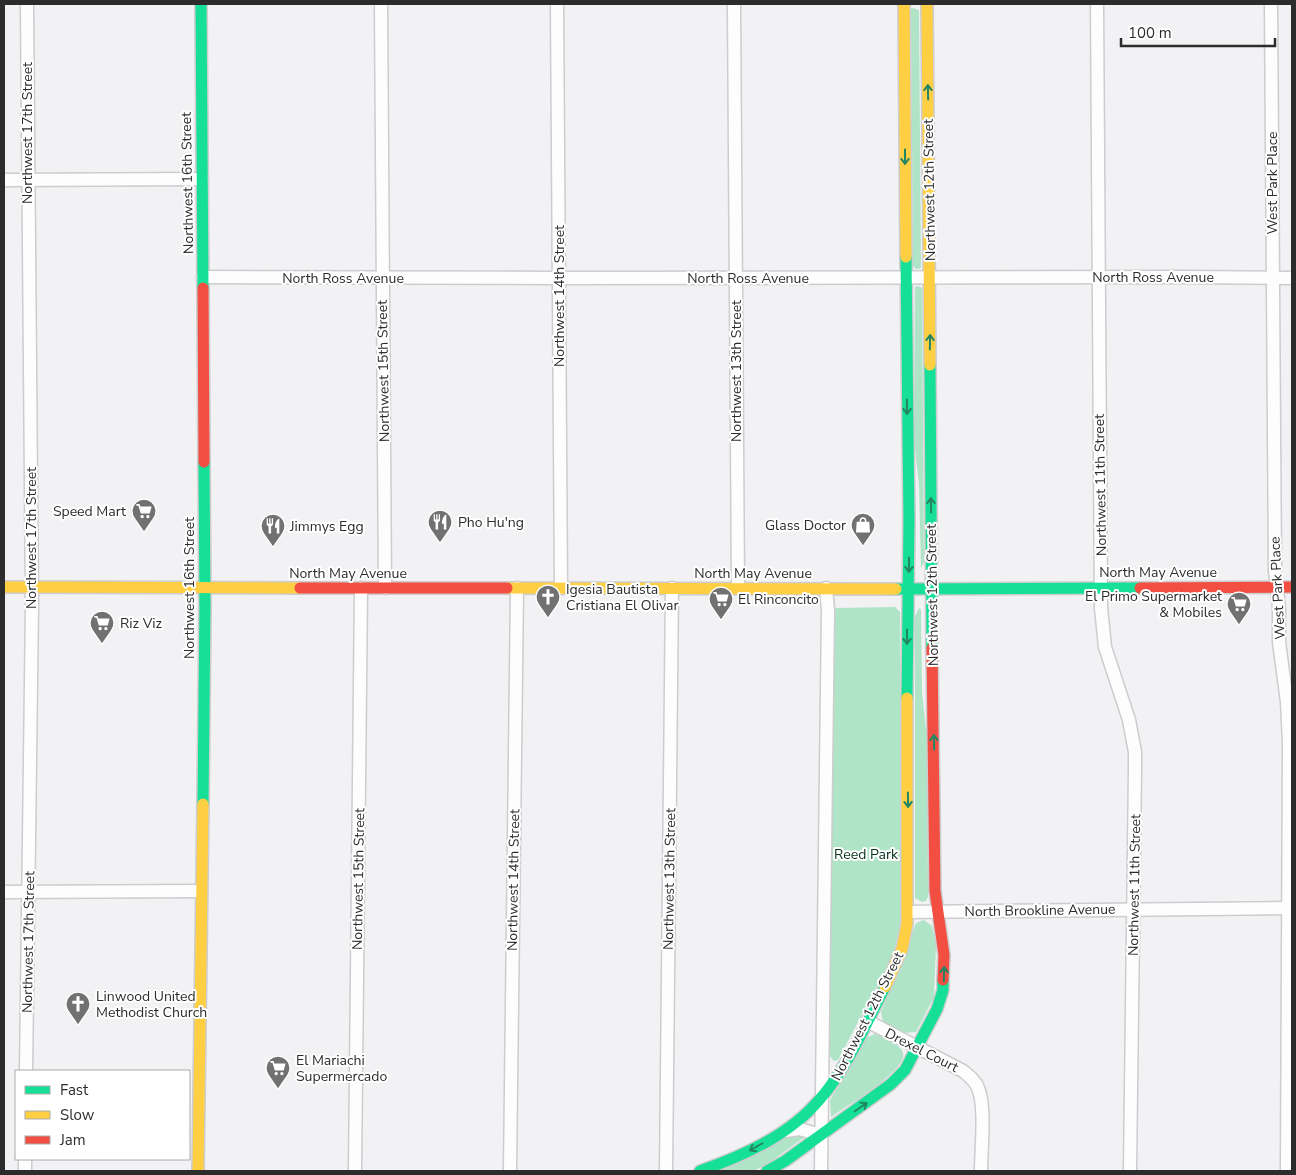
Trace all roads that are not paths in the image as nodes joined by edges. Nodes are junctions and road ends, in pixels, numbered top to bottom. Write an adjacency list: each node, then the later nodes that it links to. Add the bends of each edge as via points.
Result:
1 (27, 4): 12 (street, Northwest 17th Street)
2 (201, 4): 10 (street, Northwest 16th Street)
3 (381, 4): 14 (street, Northwest 15th Street)
4 (557, 4): 15 (street, Northwest 14th Street)
5 (734, 4): 16 (street, Northwest 13th Street)
6 (904, 4): 17 (street, Northwest 12th Street, one-way to 17)
7 (927, 4): 18 (street, Northwest 12th Street, one-way to 7)
8 (1097, 4): 19 (street, Northwest 11th Street)
9 (1271, 4): 20 (street, West Park Place)
10 (202, 179): 12 (street); 13 (street, Northwest 16th Street)
11 (4, 180): 12 (street)
12 (28, 180): 23 (street, Northwest 17th Street)
13 (203, 277): 14 (street, North Ross Avenue); 27 (street, Northwest 16th Street)
14 (382, 278): 15 (street, North Ross Avenue); 29 (street, Northwest 15th Street)
15 (558, 278): 16 (street, North Ross Avenue); 31 (street, Northwest 14th Street)
16 (736, 278): 17 (street, North Ross Avenue); 33 (street, Northwest 13th Street)
17 (906, 278): 18 (street, North Ross Avenue); 35 (street, Northwest 12th Street, one-way to 35)
18 (930, 278): 19 (street, North Ross Avenue); 36 (street, Northwest 12th Street, one-way to 18)
19 (1098, 278): 20 (street, North Ross Avenue); 24 (street, Northwest 11th Street)
20 (1273, 278): 21 (street, North Ross Avenue); 25 (street, West Park Place)
21 (1292, 278)
22 (4, 587): 23 (street, North May Avenue)
23 (32, 587): 27 (street, North May Avenue); 38 (street, Northwest 17th Street)
24 (1101, 587): 25 (street, North May Avenue); 36 (street, North May Avenue); 41 (street, Northwest 11th Street, via 1103,638 1126,708 1135,752)
25 (1277, 587): 26 (street, North May Avenue); 40 (street, West Park Place, via 1289,743)
26 (1292, 587)
27 (205, 588): 28 (street, North May Avenue); 39 (street, Northwest 16th Street)
28 (362, 588): 29 (street, North May Avenue); 51 (street, Northwest 15th Street)
29 (385, 588): 30 (street, North May Avenue)
30 (517, 588): 31 (street, North May Avenue); 52 (street, Northwest 14th Street)
31 (561, 588): 32 (street, North May Avenue)
32 (672, 588): 33 (street, North May Avenue); 53 (street, Northwest 13th Street)
33 (738, 588): 34 (street, North May Avenue)
34 (826, 588): 35 (street, North May Avenue); 47 (street, Northwest 12th Street)
35 (908, 588): 36 (street, North May Avenue); 43 (street, Northwest 12th Street, one-way to 43)
36 (932, 589): 42 (street, Northwest 12th Street, one-way to 36)
37 (4, 892): 38 (street)
38 (28, 892): 39 (street); 46 (street, Northwest 17th Street)
39 (200, 892): 50 (street, Northwest 16th Street)
40 (1290, 908): 41 (street, North Brookline Avenue); 59 (street, West Park Place)
41 (1134, 909): 42 (street, North Brookline Avenue); 58 (street, Northwest 11th Street)
42 (937, 911): 43 (street, North Brookline Avenue); 45 (street, Northwest 12th Street, one-way to 42, via 943,990 944,955)
43 (908, 912): 44 (street, Northwest 12th Street, via 900,955)
44 (867, 1021): 45 (street, Drexel Court); 47 (street, Northwest 12th Street, via 832,1085)
45 (917, 1048): 49 (street, Northwest 12th Street, one-way to 45, via 891,1084 905,1070); 57 (street, Drexel Court, via 963,1071 978,1087 982,1101)
46 (26, 1070)
47 (822, 1096): 48 (street); 49 (street, Northwest 12th Street)
48 (782, 1131): 49 (street, via 799,1129); 54 (street, one-way to 54, via 751,1150)
49 (821, 1135): 55 (street); 56 (street, Northwest 12th Street)
50 (198, 1171)
51 (355, 1171)
52 (510, 1171)
53 (666, 1171)
54 (700, 1171)
55 (767, 1171)
56 (821, 1171)
57 (981, 1171)
58 (1130, 1171)
59 (1287, 1171)

